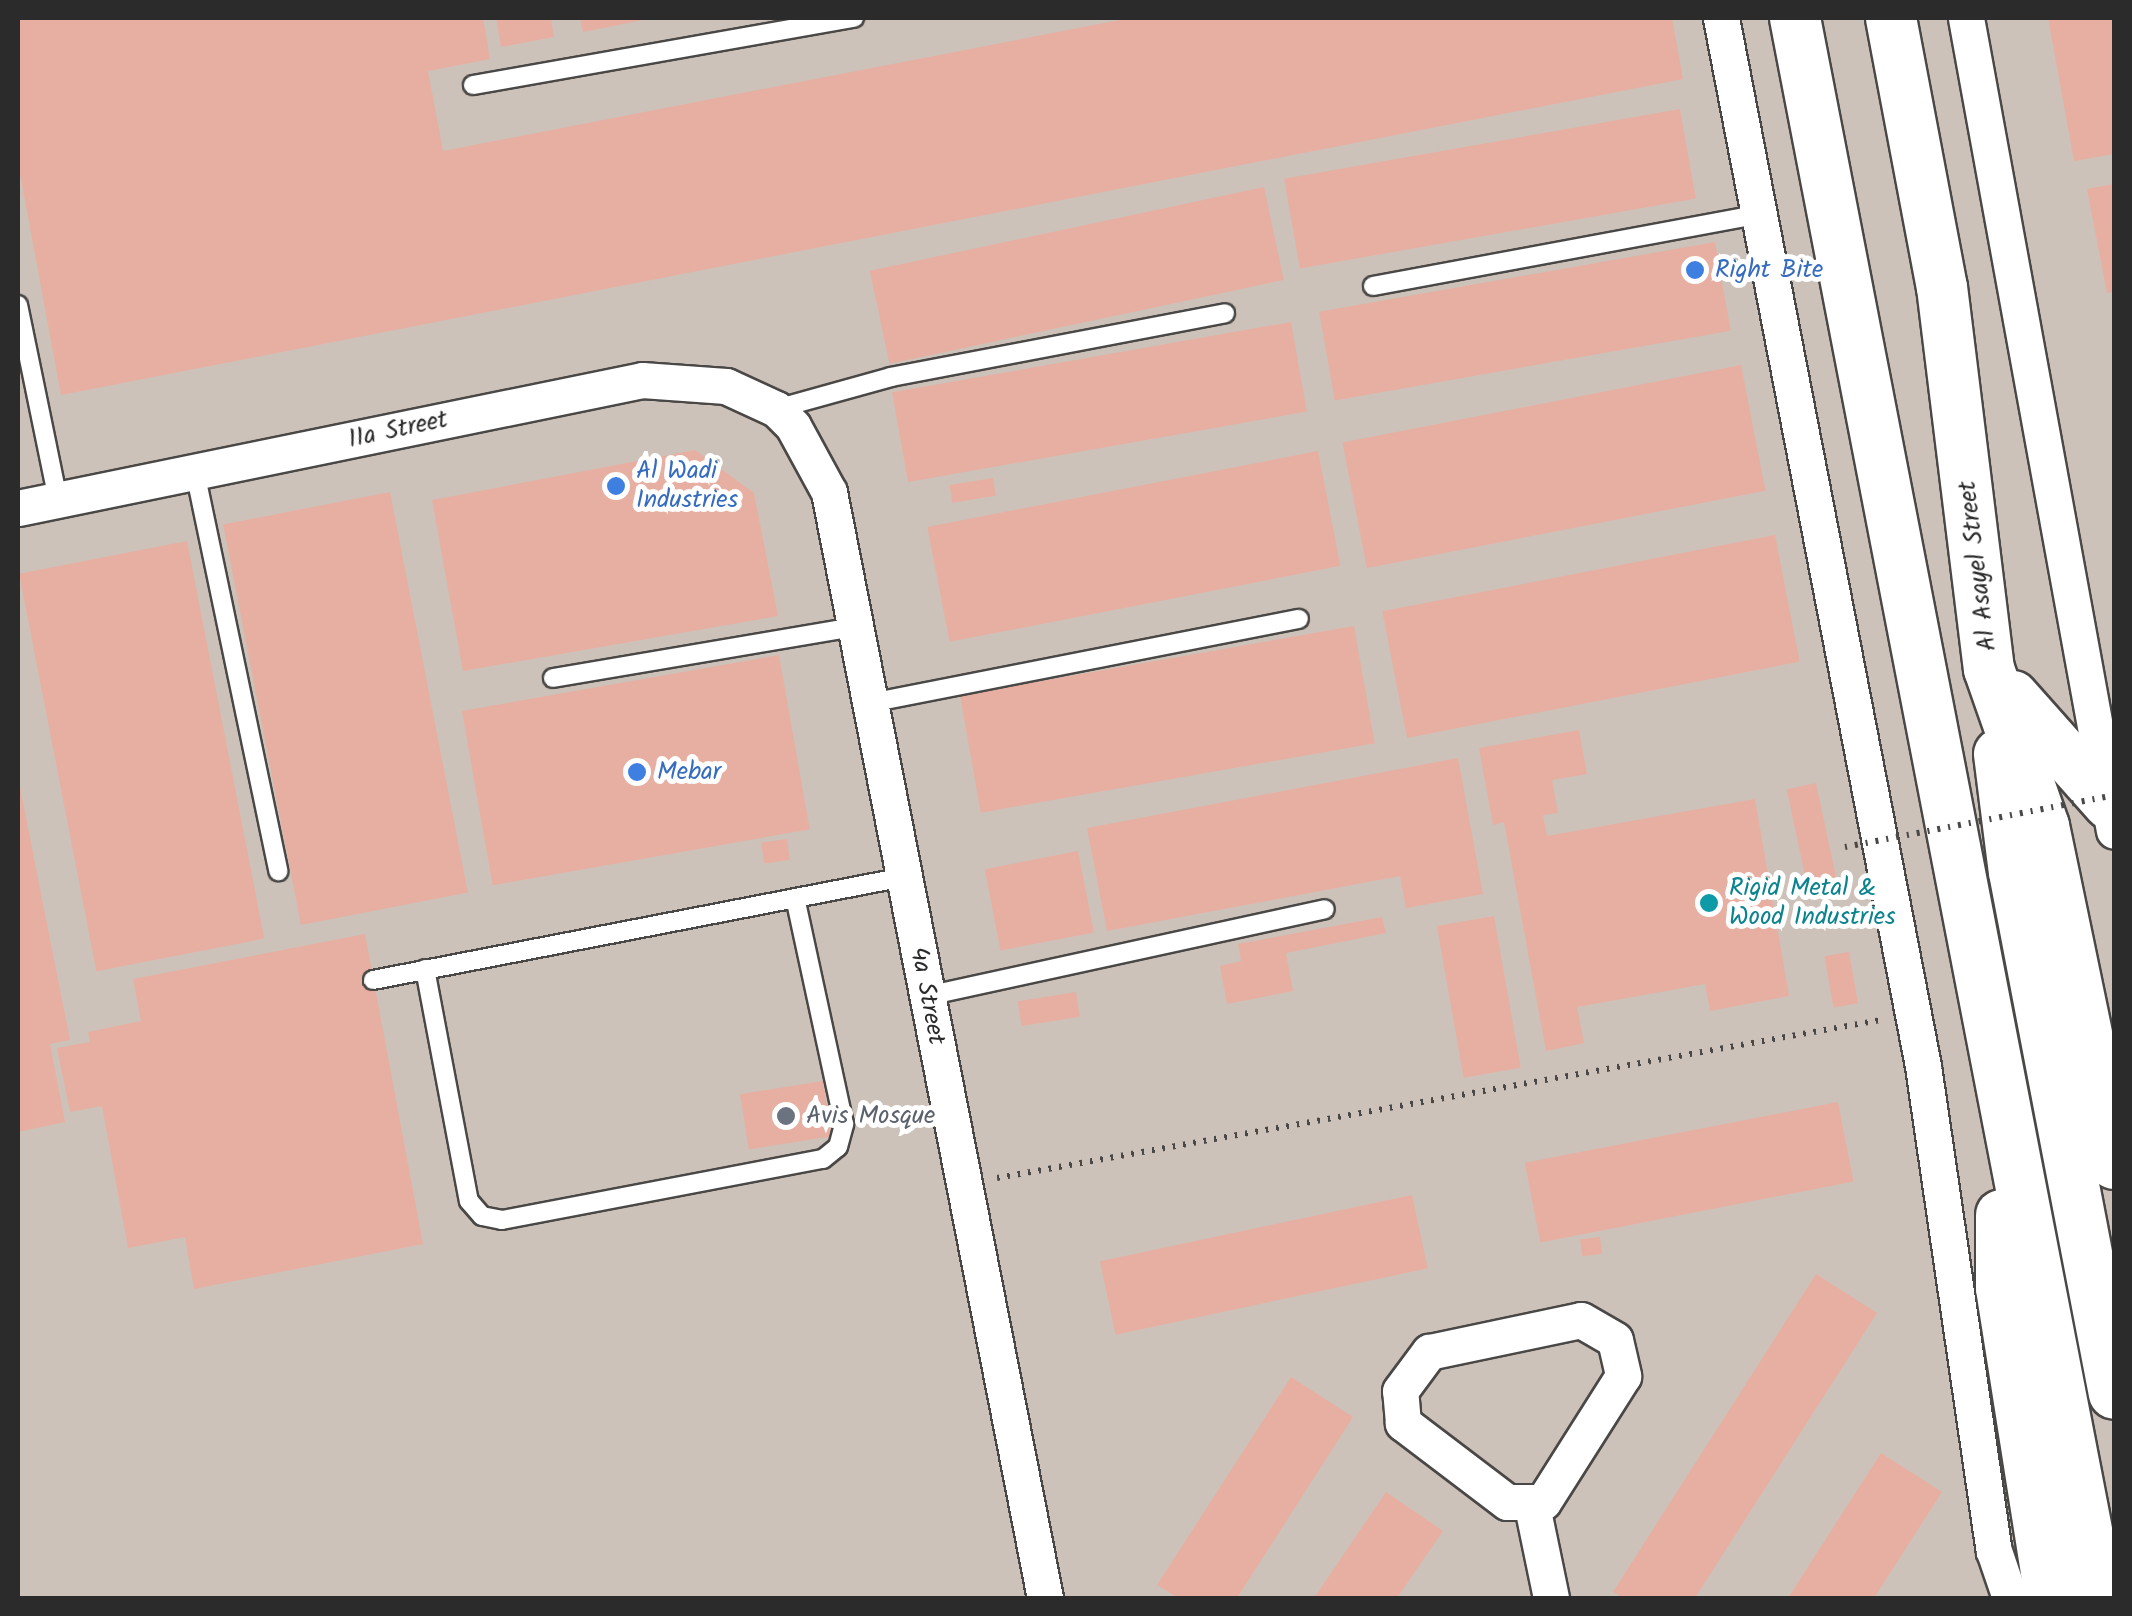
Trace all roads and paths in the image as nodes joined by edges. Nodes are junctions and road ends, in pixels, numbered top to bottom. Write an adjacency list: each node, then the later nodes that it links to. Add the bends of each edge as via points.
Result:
1 (854, 18): 6 (lane)
2 (1720, 18): 7 (street)
3 (1795, 18): 30 (main road)
4 (1891, 18): 17 (main road, Al Asayel Street, via 1945,307)
5 (1966, 18): 20 (street)
6 (472, 85)
7 (1762, 214): 8 (lane); 37 (street, via 1923,1066 1994,1551)
8 (1372, 286)
9 (18, 305): 13 (lane)
10 (1224, 314): 11 (lane, via 891,377)
11 (776, 409): 12 (street, 11a Street, via 698,380 642,380); 16 (street, 4a Street, via 807,446 829,492)
12 (195, 472): 13 (street, 11a Street); 22 (lane)
13 (58, 500): 14 (street, 11a Street)
14 (18, 508)
15 (1299, 619): 19 (lane)
16 (855, 626): 18 (lane); 19 (street, 4a Street)
17 (1990, 669): 20 (main road); 31 (main road, Al Asayel Street, via 2044,826); 33 (main road, via 2014,872)
18 (553, 678)
19 (870, 703): 23 (street, 4a Street)
20 (2113, 810): 21 (path, bridge)
21 (1845, 847)
22 (278, 871)
23 (904, 877): 24 (lane); 28 (street, 4a Street)
24 (796, 898): 26 (lane); 26 (lane, via 844,1124 838,1147 823,1159 502,1220 482,1216 468,1201)
25 (1325, 909): 28 (lane)
26 (425, 970): 27 (lane)
27 (373, 980)
28 (927, 996): 32 (street, 4a Street)
29 (1882, 1002): 32 (path, via 1884,1019)
30 (2012, 1162): 38 (main road, via 2000,1224 2001,1288); 39 (main road)
31 (2114, 1164)
32 (964, 1184): 35 (street, 4a Street)
33 (2114, 1394)
34 (1532, 1506): 34 (street, via 1552,1494 1623,1376 1621,1352 1581,1320 1444,1346 1416,1362 1400,1391 1399,1408 1411,1433 1507,1502); 36 (street)
35 (1045, 1598)
36 (1551, 1598)
37 (2010, 1598)
38 (2050, 1598)
39 (2100, 1598)

